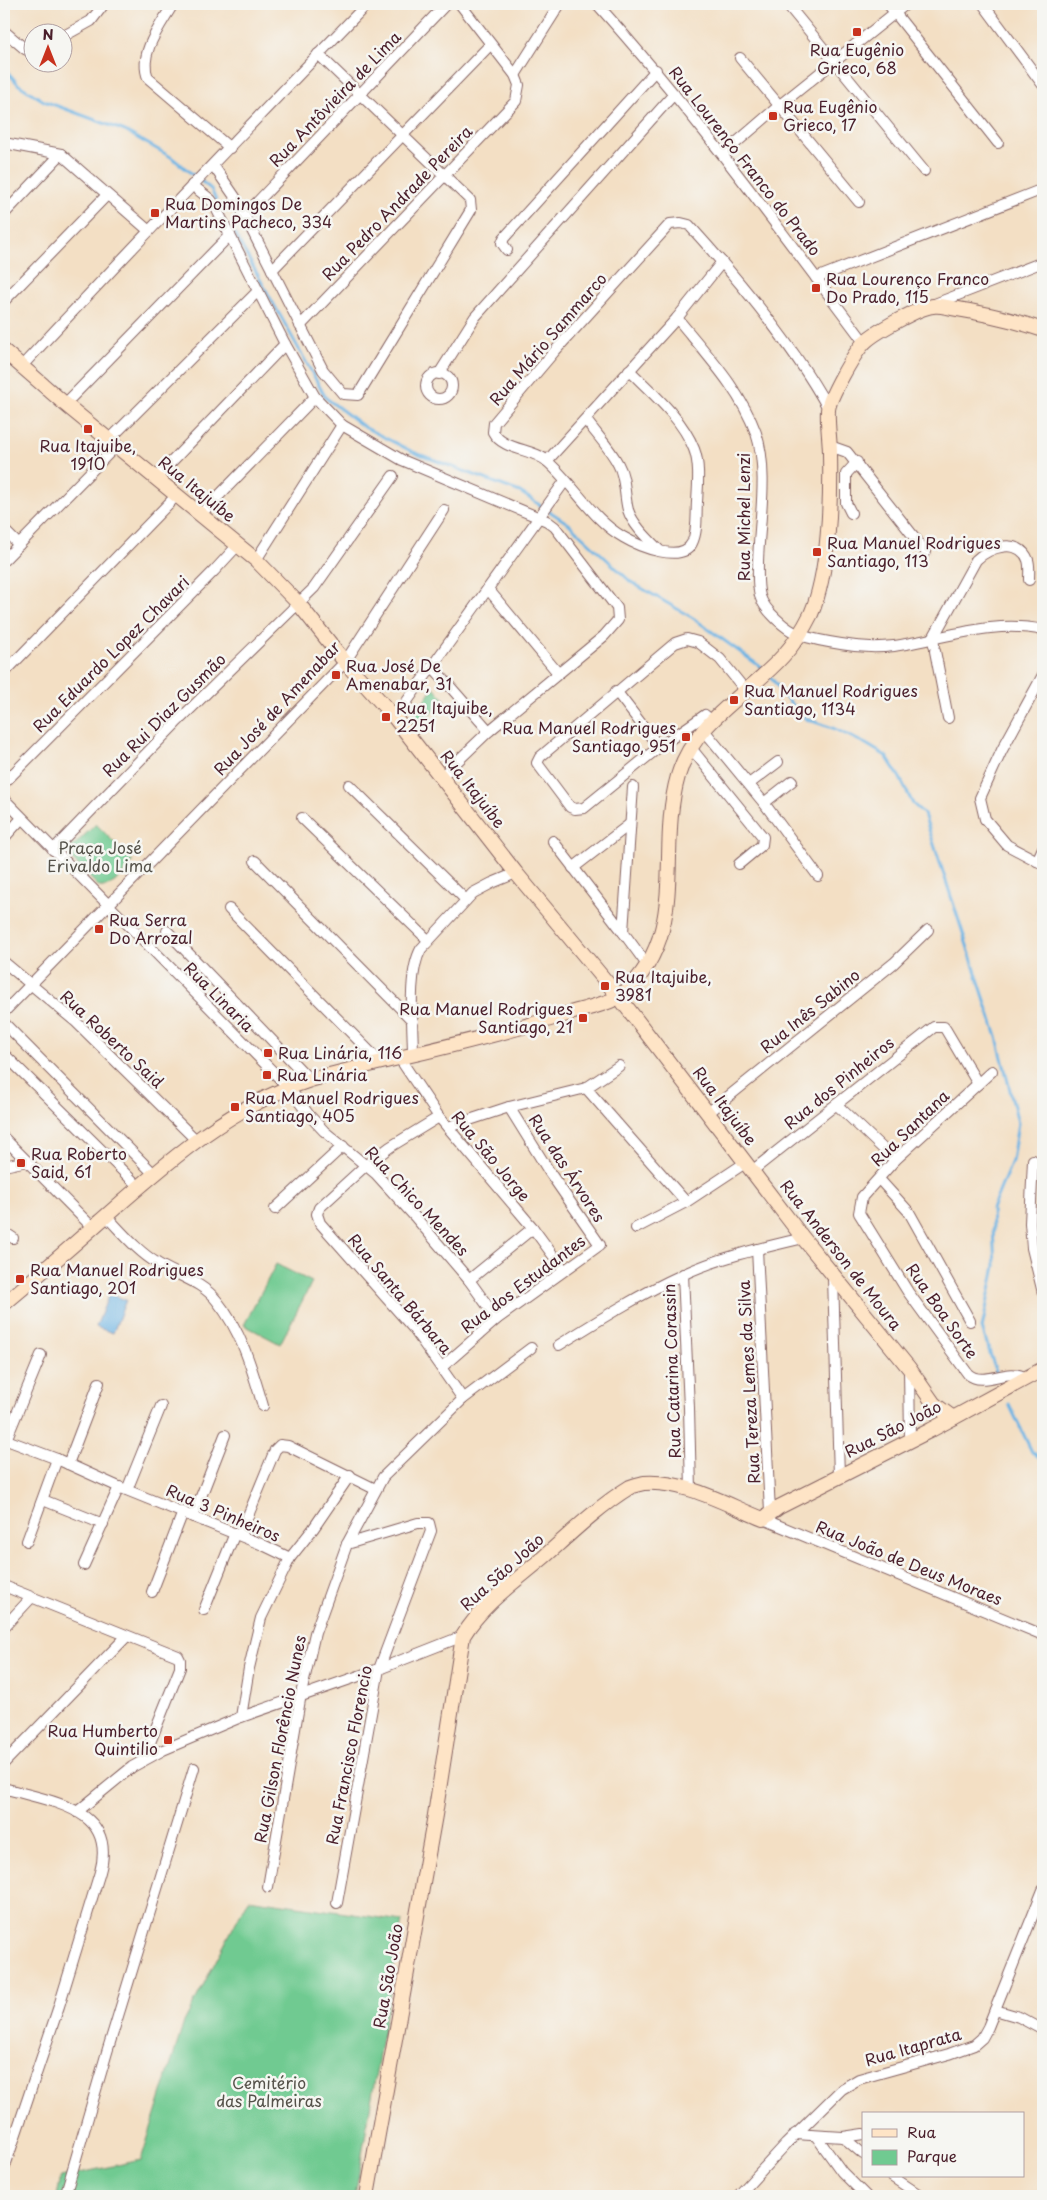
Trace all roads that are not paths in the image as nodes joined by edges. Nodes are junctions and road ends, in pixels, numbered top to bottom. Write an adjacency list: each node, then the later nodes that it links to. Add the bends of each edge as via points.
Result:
1 (104, 4): 14 (street, via 96,17)
2 (173, 4): 29 (street, via 148,50 145,67 148,78)
3 (367, 4): 17 (street)
4 (446, 4): 24 (street, Rua Antôvieira de Lima)
5 (560, 4): 21 (street)
6 (597, 4): 20 (street, Rua Lourenço Franco do Prado)
7 (787, 4): 19 (street)
8 (888, 4): 12 (street)
9 (906, 4): 12 (street)
10 (983, 4): 22 (street)
11 (466, 6): 15 (street)
12 (895, 13): 19 (street); 28 (street)
13 (4, 30): 16 (street)
14 (72, 31)
15 (490, 45): 21 (street); 26 (street)
16 (22, 46)
17 (318, 54): 24 (street); 29 (street)
18 (740, 58): 25 (street)
19 (835, 62): 25 (street); 33 (street)
20 (656, 70): 23 (street, Rua Lourenço Franco do Prado); 43 (street, via 504,238 502,243)
21 (515, 75): 34 (street, Rua Pedro Andrade Pereira, via 520,85 516,101)
22 (1043, 85)
23 (674, 94): 31 (street, Rua Lourenço Franco do Prado); 59 (street, via 475,317)
24 (360, 95): 26 (street); 40 (street, Rua Antôvieira de Lima)
25 (780, 104): 31 (street); 38 (street)
26 (402, 136): 34 (street); 46 (street)
27 (4, 143): 30 (street)
28 (998, 144)
29 (230, 148): 32 (street)
30 (61, 154): 37 (street); 39 (street)
31 (723, 154): 47 (street, Rua Lourenço Franco do Prado)
32 (212, 165): 35 (street); 40 (street, via 226,180)
33 (924, 171)
34 (444, 176): 52 (street, Rua Pedro Andrade Pereira); 52 (street, via 470,200 471,210 358,395 343,394 333,384)
35 (193, 184): 41 (street); 42 (street, via 211,200)
36 (1043, 189): 47 (street)
37 (107, 195): 41 (street); 49 (street)
38 (859, 202)
39 (4, 214)
40 (245, 215): 46 (street)
41 (148, 230): 57 (street)
42 (230, 235): 48 (street); 61 (street)
43 (507, 250)
44 (722, 262): 51 (street); 62 (street, via 792,352); 67 (street, Rua Mário Sammarco, via 689,225 670,224 554,352 494,423 492,432 500,441)
45 (1043, 262): 50 (street)
46 (272, 270): 52 (street)
47 (816, 278): 54 (street, Rua Lourenço Franco do Prado)
48 (258, 291): 55 (street); 65 (street)
49 (4, 301)
50 (931, 305): 53 (main road, via 968,310); 54 (main road)
51 (677, 318): 58 (street); 88 (street, Rua Michel Lenzi, via 731,387 756,434 761,468 760,597 773,614)
52 (300, 326)
53 (1043, 330)
54 (864, 342): 62 (main road)
55 (285, 344): 60 (street); 70 (street)
56 (5, 355): 57 (main road, Rua Itajuíbe)
57 (21, 367): 61 (main road, Rua Itajuíbe)
58 (629, 370): 63 (street); 80 (street, via 672,415 696,456 698,483 692,545 679,554)
59 (438, 374)
60 (315, 397): 64 (street); 75 (street)
61 (65, 404): 65 (main road, Rua Itajuíbe)
62 (828, 408): 66 (main road)
63 (586, 420): 67 (street); 80 (street, via 619,465 628,510 633,519)
64 (342, 425): 76 (street, via 402,460); 83 (street)
65 (113, 442): 70 (main road, Rua Itajuíbe); 78 (street)
66 (830, 446): 68 (street, via 847,452); 88 (main road, via 823,573 818,597)
67 (547, 461): 71 (street)
68 (857, 462): 74 (street, via 846,474 846,503); 81 (street)
69 (393, 476): 86 (street, Rua Rui Diaz Gusmão, via 314,588)
70 (156, 478): 72 (main road, Rua Itajuíbe)
71 (565, 481): 76 (street); 80 (street, via 608,526 644,547)
72 (177, 495): 75 (main road, Rua Itajuíbe); 92 (street)
73 (444, 510): 90 (street, Rua José de Amenabar)
74 (851, 513)
75 (201, 514): 79 (main road, Rua Itajuíbe)
76 (541, 514): 85 (street); 93 (street, via 614,602 618,615 616,625)
77 (4, 530): 78 (street)
78 (19, 545): 82 (street)
79 (238, 545): 83 (main road, Rua Itajuíbe); 106 (street, Rua Eduardo Lopez Chavari)
80 (659, 550)
81 (926, 552)
82 (4, 560)
83 (256, 560): 86 (main road, Rua Itajuíbe)
84 (1030, 580): 89 (street, via 1029,564 1021,551 1003,546 984,552 976,560)
85 (488, 589): 91 (street); 93 (street)
86 (298, 603): 90 (main road, Rua Itajuíbe); 118 (street, Rua Rui Diaz Gusmão)
87 (1043, 630): 89 (street, via 979,628)
88 (799, 634): 89 (street, via 841,644); 95 (main road, via 784,655)
89 (934, 645): 98 (street)
90 (345, 662): 97 (main road, Rua Itajuíbe); 126 (street, Rua José de Amenabar)
91 (432, 666): 97 (street); 100 (street)
92 (4, 673)
93 (558, 673): 100 (street)
94 (1043, 675): 120 (street, via 980,798 985,819 1007,845)
95 (750, 687): 96 (street, via 698,642 687,639 675,643); 99 (main road)
96 (616, 691): 101 (street); 101 (street, via 538,760 537,763 570,807 584,808)
97 (395, 718): 104 (main road, Rua Itajuíbe)
98 (948, 718)
99 (707, 724): 101 (street, via 705,715); 102 (main road); 107 (street)
100 (489, 731): 104 (street)
101 (659, 747)
102 (691, 748): 121 (street, via 763,837 762,845); 133 (main road, via 679,774 674,797 665,922)
103 (778, 762): 107 (street)
104 (442, 776): 123 (main road, Rua Itajuíbe)
105 (792, 781): 111 (street)
106 (4, 783)
107 (749, 784): 111 (street)
108 (349, 785): 125 (street)
109 (633, 787): 114 (street)
110 (4, 799): 112 (street, Rua Linaria)
111 (764, 803): 124 (street)
112 (22, 818): 115 (street); 118 (street, Rua Linaria)
113 (302, 818): 131 (street)
114 (630, 824): 122 (street); 130 (street)
115 (4, 838)
116 (553, 841): 122 (street)
117 (1043, 848): 120 (street)
118 (54, 850): 126 (street, Rua Linaria)
119 (255, 861): 137 (street)
120 (1040, 863)
121 (740, 864)
122 (573, 868): 130 (street)
123 (516, 873): 125 (street, via 483,886); 135 (main road, Rua Itajuíbe)
124 (818, 876)
125 (466, 900): 131 (street)
126 (108, 906): 134 (street, Rua José de Amenabar); 146 (street, Rua Linaria)
127 (229, 909): 141 (street)
128 (928, 930): 150 (street, Rua Inês Sabino, via 894,963)
129 (167, 931): 144 (street)
130 (623, 932): 133 (street)
131 (428, 940): 137 (street, via 416,962)
132 (4, 962): 134 (street, Rua Roberto Said)
133 (648, 966): 135 (main road)
134 (31, 985): 136 (street, Rua José de Amenabar); 154 (street, Rua Roberto Said, via 76,1022)
135 (620, 997): 140 (main road, via 548,1020); 150 (main road, Rua Itajuíbe)
136 (4, 1012)
137 (413, 1021): 140 (street)
138 (4, 1023): 162 (street)
139 (4, 1054): 164 (street)
140 (406, 1057): 141 (main road); 151 (street, Rua São Jorge)
141 (379, 1061): 144 (main road)
142 (619, 1066): 147 (street)
143 (992, 1072): 145 (street, Rua Santana)
144 (310, 1080): 146 (main road)
145 (978, 1084): 148 (street, Rua dos Pinheiros, via 946,1030 938,1026); 156 (street, Rua Santana)
146 (288, 1087): 154 (main road, via 241,1110); 155 (street, Rua Chico Mendes, via 309,1115)
147 (586, 1088): 149 (street); 165 (street)
148 (837, 1105): 156 (street); 161 (street, Rua dos Pinheiros)
149 (509, 1107): 152 (street); 175 (street, Rua das Árvores)
150 (708, 1114): 161 (main road, Rua Itajuíbe)
151 (439, 1118): 152 (street, Rua São Jorge); 160 (street)
152 (448, 1127): 170 (street, Rua São Jorge)
153 (4, 1138): 158 (street)
154 (196, 1140): 162 (main road)
155 (343, 1146): 160 (street, Rua Chico Mendes); 166 (street)
156 (895, 1160): 163 (street, Rua Santana)
157 (1033, 1160): 181 (street, via 1030,1231)
158 (27, 1162): 159 (street); 169 (street)
159 (4, 1166)
160 (365, 1166): 180 (street, Rua Chico Mendes, via 416,1218); 188 (street, Rua Santa Bárbara, via 319,1208 320,1223 413,1328)
161 (749, 1167): 165 (street); 174 (main road, Rua Anderson de Moura)
162 (154, 1174): 164 (main road)
163 (879, 1179): 167 (street, Rua Santana, via 862,1197); 184 (street, via 909,1212)
164 (139, 1187): 168 (main road)
165 (686, 1202): 171 (street)
166 (275, 1209)
167 (859, 1213): 191 (street, Rua Boa Sorte, via 908,1292 968,1374 980,1379 1016,1374)
168 (106, 1216): 169 (main road); 196 (street, via 141,1252 200,1286 217,1300 245,1347)
169 (93, 1228): 182 (main road)
170 (533, 1228): 177 (street, Rua São Jorge); 180 (street)
171 (636, 1228)
172 (4, 1232): 173 (street)
173 (13, 1238)
174 (803, 1238): 176 (street); 179 (main road, Rua Anderson de Moura)
175 (600, 1245): 177 (street, Rua dos Estudantes)
176 (757, 1249): 178 (street); 212 (street, Rua Tereza Lemes da Silva)
177 (563, 1269): 183 (street, Rua dos Estudantes)
178 (683, 1274): 185 (street, Rua Catarina Corassin); 208 (street, Rua Catarina Corassin)
179 (833, 1276): 189 (main road, Rua Anderson de Moura); 205 (street)
180 (469, 1280): 183 (street, Rua Chico Mendes)
181 (1043, 1293)
182 (4, 1304)
183 (497, 1319): 188 (street, Rua dos Estudantes)
184 (970, 1321)
185 (559, 1345)
186 (530, 1348): 193 (street, Rua Gilson Florêncio Nunes)
187 (41, 1355): 200 (street)
188 (442, 1367): 193 (street, Rua Santa Bárbara)
189 (909, 1368): 194 (main road, Rua Anderson de Moura); 201 (street)
190 (1043, 1369): 191 (main road, Rua São João)
191 (1026, 1378): 197 (main road, Rua São João)
192 (99, 1383): 203 (street)
193 (464, 1400): 207 (street, Rua Gilson Florêncio Nunes, via 394,1465)
194 (934, 1404): 197 (main road, Rua Anderson de Moura); 198 (main road)
195 (161, 1406): 206 (street)
196 (264, 1406)
197 (953, 1418): 198 (main road, Rua São João)
198 (933, 1429): 201 (main road, Rua São João)
199 (226, 1435): 211 (street)
200 (5, 1440): 202 (street, Rua 3 Pinheiros)
201 (910, 1440): 205 (main road, Rua São João)
202 (57, 1459): 203 (street, Rua 3 Pinheiros); 209 (street)
203 (68, 1464): 206 (street, Rua 3 Pinheiros)
204 (350, 1475): 207 (street); 214 (street, via 288,1446 277,1446); 217 (street)
205 (839, 1476): 212 (main road, Rua São João)
206 (123, 1488): 210 (street, Rua 3 Pinheiros); 213 (street)
207 (375, 1489): 216 (street, Rua Gilson Florêncio Nunes)
208 (691, 1490): 212 (main road, Rua São João); 226 (main road, Rua São João, via 644,1483 631,1487 591,1516 500,1594 469,1625)
209 (43, 1500): 213 (street); 215 (street)
210 (183, 1512): 211 (street, Rua 3 Pinheiros); 220 (street)
211 (193, 1516): 214 (street, Rua 3 Pinheiros)
212 (767, 1516): 224 (street, Rua João de Deus Moraes)
213 (103, 1524): 218 (street)
214 (238, 1534): 217 (street, Rua 3 Pinheiros); 222 (street)
215 (27, 1541)
216 (347, 1544): 227 (street, Rua Francisco Florencio, via 418,1523 429,1523 431,1530); 228 (street, Rua Gilson Florêncio Nunes, via 318,1626)
217 (290, 1558): 229 (street, Rua 3 Pinheiros, via 261,1618)
218 (84, 1565)
219 (4, 1586): 221 (street)
220 (152, 1592)
221 (31, 1598): 223 (street); 225 (street)
222 (204, 1610)
223 (4, 1627)
224 (1043, 1635)
225 (127, 1636): 230 (street, via 178,1656 180,1660 180,1668); 231 (street)
226 (463, 1636): 227 (street); 248 (main road, Rua São João, via 435,1816)
227 (379, 1669): 228 (street); 237 (street, Rua Francisco Florencio)
228 (301, 1694): 229 (street); 235 (street, Rua Gilson Florêncio Nunes)
229 (241, 1717): 230 (street)
230 (144, 1760): 234 (street)
231 (4, 1763)
232 (194, 1768): 247 (street)
233 (4, 1788): 234 (street)
234 (78, 1812): 245 (street, via 99,1831 103,1861)
235 (268, 1887)
236 (1043, 1890): 238 (street, Rua Itaprata)
237 (337, 1903)
238 (995, 2010): 239 (street, via 1019,2017); 240 (street, Rua Itaprata, via 985,2033 974,2045 859,2079 824,2105)
239 (1043, 2030)
240 (795, 2134): 242 (street); 249 (street, Rua Itaprata)
241 (862, 2134): 243 (street)
242 (816, 2136): 243 (street); 250 (street, via 842,2172)
243 (843, 2137): 244 (street)
244 (862, 2153)
245 (4, 2169)
246 (894, 2178): 251 (street)
247 (65, 2196)
248 (367, 2196)
249 (738, 2196)
250 (866, 2196)
251 (921, 2196)

